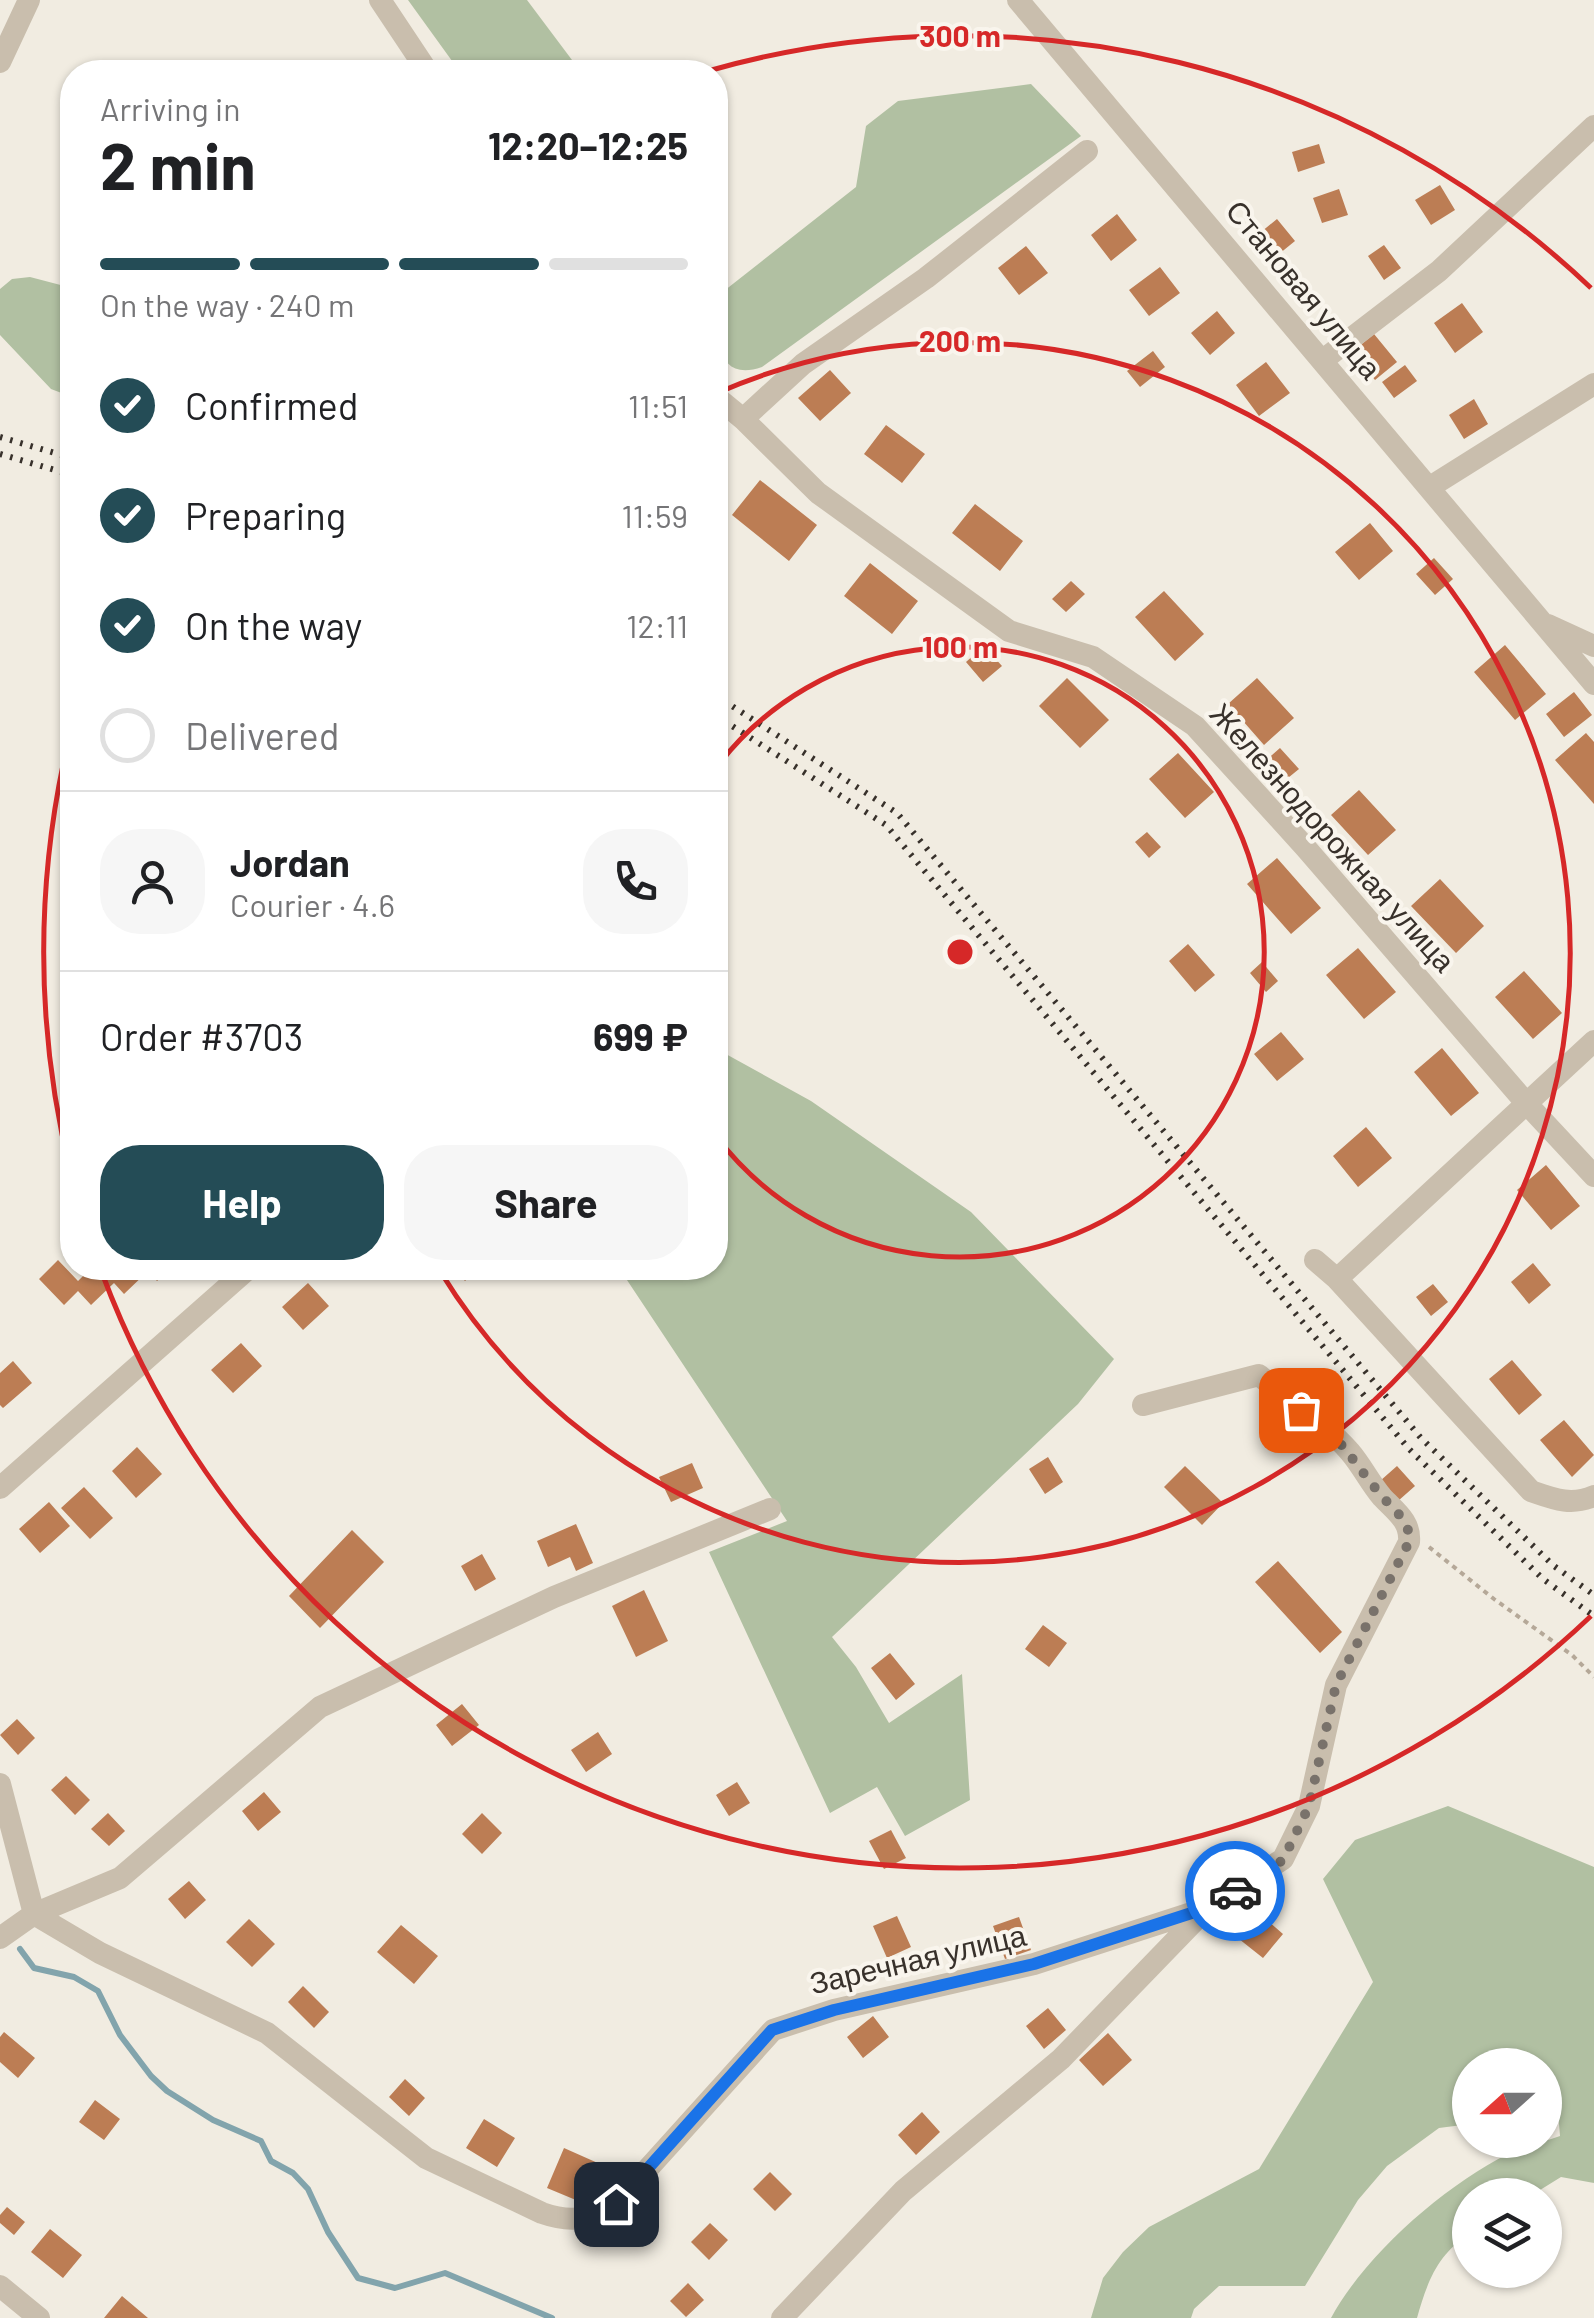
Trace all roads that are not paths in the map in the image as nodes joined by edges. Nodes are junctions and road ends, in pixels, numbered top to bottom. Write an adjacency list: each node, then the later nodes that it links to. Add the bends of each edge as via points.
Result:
1 (28, 0): 5 (street)
2 (380, 0): 4 (street)
3 (1018, 0): 8 (street, Становая улица)
4 (420, 60)
5 (0, 62)
6 (1594, 126): 8 (street, via 1439,271)
7 (1087, 152): 11 (street, via 803,364)
8 (1323, 360): 12 (street, Становая улица)
9 (1594, 384): 12 (street)
10 (728, 407): 11 (street, Железнодорожная улица)
11 (743, 419): 17 (street, Железнодорожная улица, via 818,493 1009,631 1093,657 1196,726)
12 (1430, 487): 13 (street, Становая улица)
13 (1540, 622): 14 (street); 15 (street, Становая улица)
14 (1594, 646)
15 (1594, 684)
16 (1594, 1041): 17 (street)
17 (1527, 1104): 18 (street, Железнодорожная улица); 20 (street)
18 (1594, 1176)
19 (1316, 1260): 20 (street)
20 (1337, 1279): 24 (street, via 1532,1491 1562,1502)
21 (235, 1280): 23 (street)
22 (1143, 1405): 27 (street, Заречная улица, via 1259,1376 1324,1425 1410,1532 1336,1685 1309,1806 1283,1860)
23 (0, 1488)
24 (1594, 1496)
25 (770, 1509): 28 (street, via 554,1597 320,1707 120,1878)
26 (0, 1784): 28 (street)
27 (1207, 1908): 28 (street, Заречная улица, via 1034,1964 772,2030 616,2204 575,2220 542,2214 426,2158 267,2033); 32 (street, via 1061,2059 903,2191)
28 (34, 1914): 29 (street)
29 (0, 1938)
30 (0, 2286): 31 (street)
31 (39, 2318)
32 (782, 2318)

